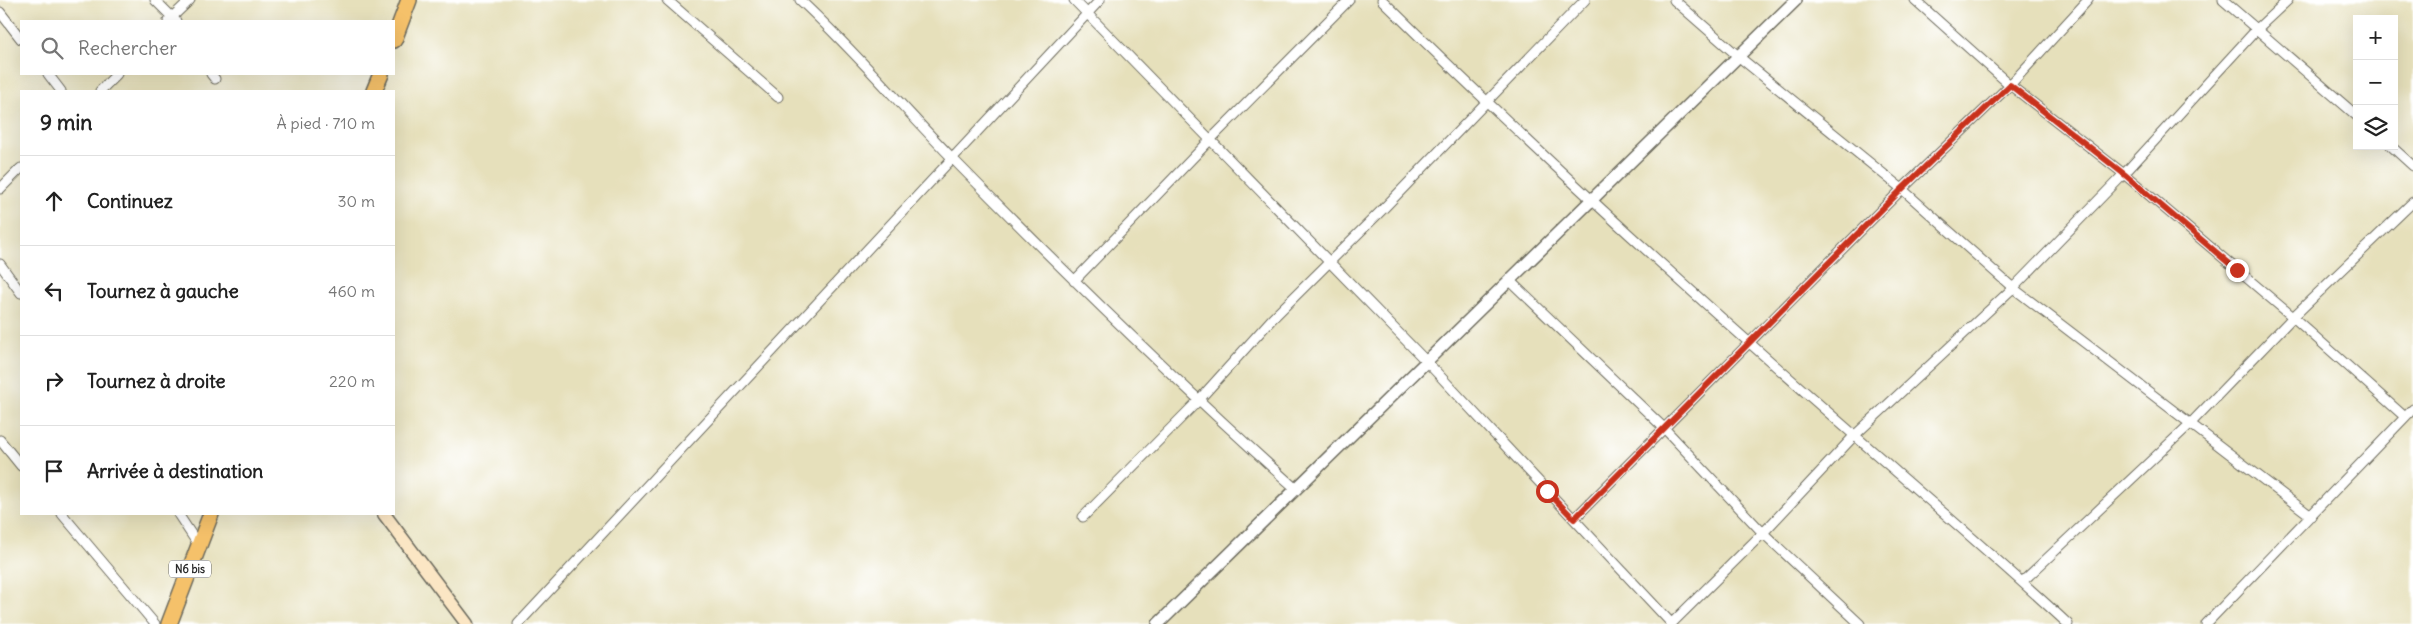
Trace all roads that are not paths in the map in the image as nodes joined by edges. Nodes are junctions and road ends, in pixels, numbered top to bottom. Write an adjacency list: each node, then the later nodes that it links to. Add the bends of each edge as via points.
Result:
1 (155, 0): 19 (street)
2 (190, 0): 19 (street)
3 (409, 0): 21 (highway)
4 (667, 0): 31 (street)
5 (800, 0): 36 (street)
6 (1074, 0): 18 (street)
7 (1100, 0): 18 (street)
8 (1349, 0): 34 (street)
9 (1382, 0): 32 (street)
10 (1585, 0): 32 (street)
11 (1674, 0): 23 (street)
12 (1796, 0): 23 (street)
13 (1914, 0): 27 (street)
14 (2088, 0): 27 (street)
15 (2223, 0): 20 (street)
16 (2288, 0): 20 (street)
17 (0, 12): 22 (street)
18 (1088, 13): 34 (street); 36 (street)
19 (172, 20)
20 (2258, 29): 33 (street); 39 (street)
21 (395, 37)
22 (20, 38)
23 (1738, 56): 41 (street); 42 (street)
24 (49, 75): 28 (street)
25 (116, 75): 29 (street)
26 (380, 75): 30 (highway)
27 (2010, 85): 39 (street); 41 (street)
28 (60, 90)
29 (101, 90)
30 (374, 90)
31 (778, 97)
32 (1486, 100): 42 (street); 44 (street)
33 (2353, 112)
34 (1210, 139): 44 (street); 47 (street)
35 (2395, 150): 37 (street)
36 (953, 160): 47 (street); 75 (street)
37 (2413, 166)
38 (20, 169): 40 (street)
39 (2124, 174): 48 (street); 50 (street)
40 (0, 188)
41 (1902, 189): 48 (street); 51 (street)
42 (1592, 199): 46 (street); 51 (street)
43 (2413, 202): 50 (street)
44 (1330, 262): 52 (street); 53 (street, via 1272,319)
45 (0, 264): 49 (street)
46 (1509, 280): 52 (street); 57 (street)
47 (1074, 281): 53 (street)
48 (2013, 288): 56 (street); 58 (street)
49 (20, 292)
50 (2293, 317): 55 (street); 56 (street)
51 (1750, 344): 57 (street); 58 (street)
52 (1426, 362): 61 (street); 68 (street)
53 (1198, 401): 61 (street); 67 (street)
54 (2413, 410): 55 (street)
55 (2405, 417): 66 (street)
56 (2189, 425): 66 (street); 71 (street)
57 (1664, 428): 68 (street); 69 (street)
58 (1854, 436): 69 (street); 71 (street)
59 (1, 443): 60 (street)
60 (20, 465)
61 (1296, 489): 76 (street)
62 (63, 515): 72 (street)
63 (179, 515): 70 (street)
64 (211, 515): 70 (highway, N6 bis)
65 (385, 515): 74 (main road)
66 (2311, 516): 80 (street)
67 (1083, 517)
68 (1574, 519): 77 (street)
69 (1762, 533): 77 (street); 78 (street)
70 (199, 546): 73 (highway, N6 bis)
71 (2022, 582): 79 (street)
72 (155, 624)
73 (169, 624)
74 (467, 624)
75 (518, 624)
76 (1158, 624)
77 (1671, 624)
78 (1860, 624)
79 (2068, 624)
80 (2206, 624)

